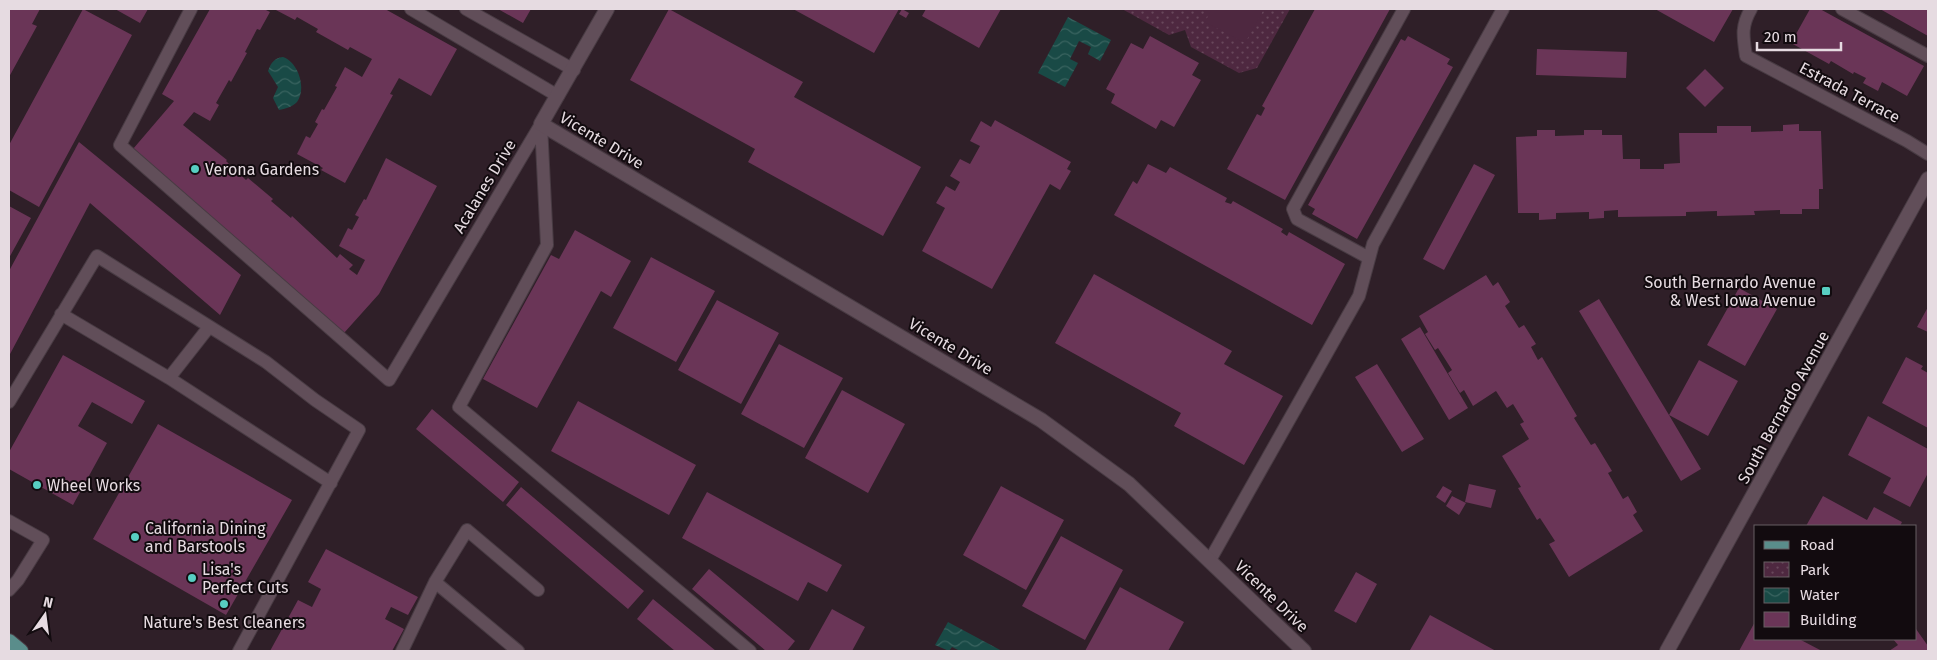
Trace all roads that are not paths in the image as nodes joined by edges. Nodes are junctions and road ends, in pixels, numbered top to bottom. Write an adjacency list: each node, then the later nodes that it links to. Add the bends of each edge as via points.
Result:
1 (191, 9): 12 (lane, Acalanes Drive, via 120,145 389,380)
2 (411, 9): 11 (lane)
3 (466, 9): 10 (lane)
4 (607, 9): 10 (street, Acalanes Drive)
5 (1404, 9): 15 (lane, via 1293,209 1297,219)
6 (1503, 9): 15 (lane, via 1373,244)
7 (1751, 9): 13 (lane, Estrada Terrace, via 1744,21 1746,56)
8 (1842, 9): 9 (lane)
9 (1928, 56)
10 (574, 70): 11 (street, Acalanes Drive)
11 (558, 96): 12 (street, Acalanes Drive)
12 (541, 124): 22 (street, Vicente Drive, via 1041,420 1129,484); 31 (lane, via 547,245 459,407)
13 (1928, 154)
14 (1928, 179): 33 (street, South Bernardo Avenue)
15 (1369, 258): 22 (lane, via 1359,296)
16 (61, 314): 17 (lane, via 97,256); 18 (lane); 19 (lane)
17 (209, 327): 18 (lane); 20 (lane, via 266,362 359,430)
18 (168, 378): 20 (lane)
19 (9, 402)
20 (331, 483): 28 (lane)
21 (9, 521): 24 (lane, via 43,540)
22 (1210, 560): 32 (street, Vicente Drive)
23 (435, 582): 25 (lane, via 467,530); 29 (lane); 30 (lane)
24 (9, 590)
25 (538, 590)
26 (9, 641): 27 (main road)
27 (21, 651)
28 (239, 651)
29 (402, 651)
30 (518, 651)
31 (750, 651)
32 (1304, 651)
33 (1667, 651)

